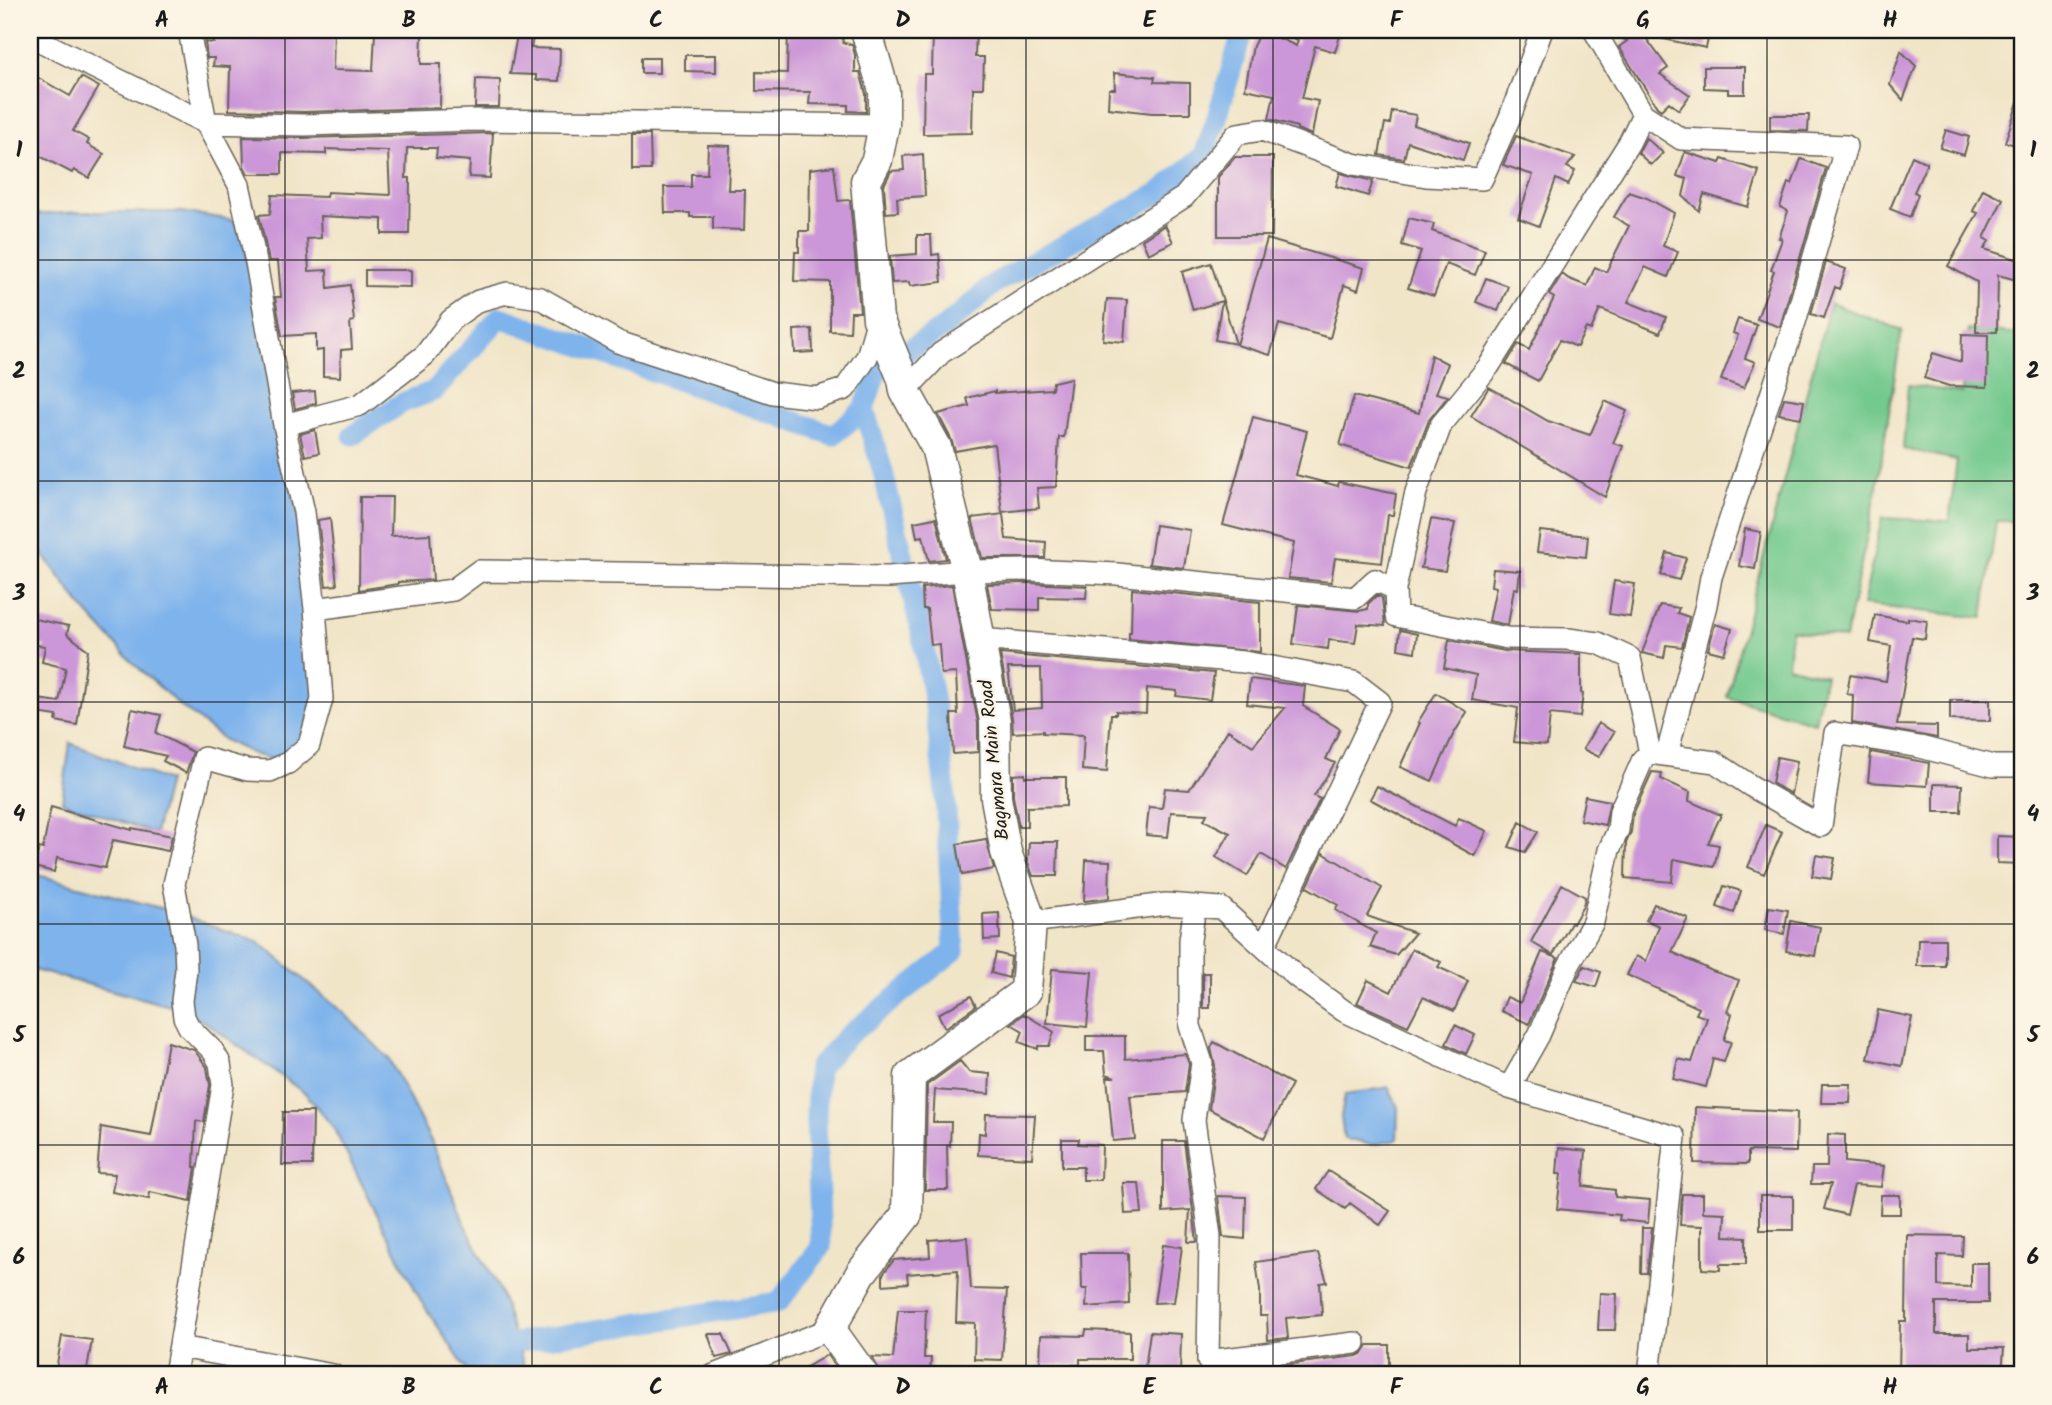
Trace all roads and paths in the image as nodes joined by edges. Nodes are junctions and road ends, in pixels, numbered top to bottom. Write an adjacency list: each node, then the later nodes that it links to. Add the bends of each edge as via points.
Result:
1 (189, 30): 7 (street)
2 (866, 30): 8 (street, Bagmara Main Road, via 884,91)
3 (1542, 30): 10 (street, via 1482,179 1426,176 1353,163 1262,130 1237,134 1184,197 941,353)
4 (1594, 30): 6 (street)
5 (30, 36): 7 (street)
6 (1643, 114): 13 (street, via 1489,366 1441,425 1416,492); 16 (street, via 1681,139 1846,146)
7 (206, 122): 8 (street); 11 (street, via 239,185)
8 (884, 125): 9 (street, Bagmara Main Road, via 877,160 866,181)
9 (881, 328): 10 (street, Bagmara Main Road); 11 (street, via 845,389 817,398 774,393 618,342 540,298 508,293 478,301 451,320 425,355 360,405)
10 (904, 385): 12 (street, Bagmara Main Road, via 936,447)
11 (285, 425): 14 (street, via 304,512)
12 (967, 570): 13 (street, via 1116,574 1355,598 1375,580); 14 (street, via 889,577 479,571 453,590); 15 (street, Bagmara Main Road)
13 (1395, 589): 16 (street, via 1396,616 1507,638 1598,643 1630,658)
14 (315, 609): 24 (street, via 322,699 309,746 270,771 204,758 174,884 185,945 184,1017 220,1063 223,1085)
15 (980, 639): 19 (street, Bagmara Main Road, via 995,721 996,798 1006,852); 20 (street, via 1244,662 1354,682 1380,702)
16 (1659, 754): 17 (street, via 1715,762 1821,826 1836,733 1920,747 1993,766); 21 (street, via 1643,759 1620,811 1593,922)
17 (2022, 766)
18 (1195, 906): 19 (street, via 1167,904); 20 (street, via 1221,908); 23 (street, via 1190,940 1190,1026 1202,1063 1194,1120 1210,1236 1208,1361)
19 (1031, 922): 22 (street, Bagmara Main Road, via 1026,991 910,1076 906,1214 861,1273)
20 (1264, 947): 21 (street, via 1297,978 1344,1011)
21 (1509, 1088): 29 (street, via 1675,1138)
22 (830, 1329): 27 (street); 28 (street)
23 (1355, 1342)
24 (180, 1347): 25 (street); 26 (street)
25 (175, 1375)
26 (333, 1375)
27 (715, 1375)
28 (863, 1375)
29 (1649, 1375)

